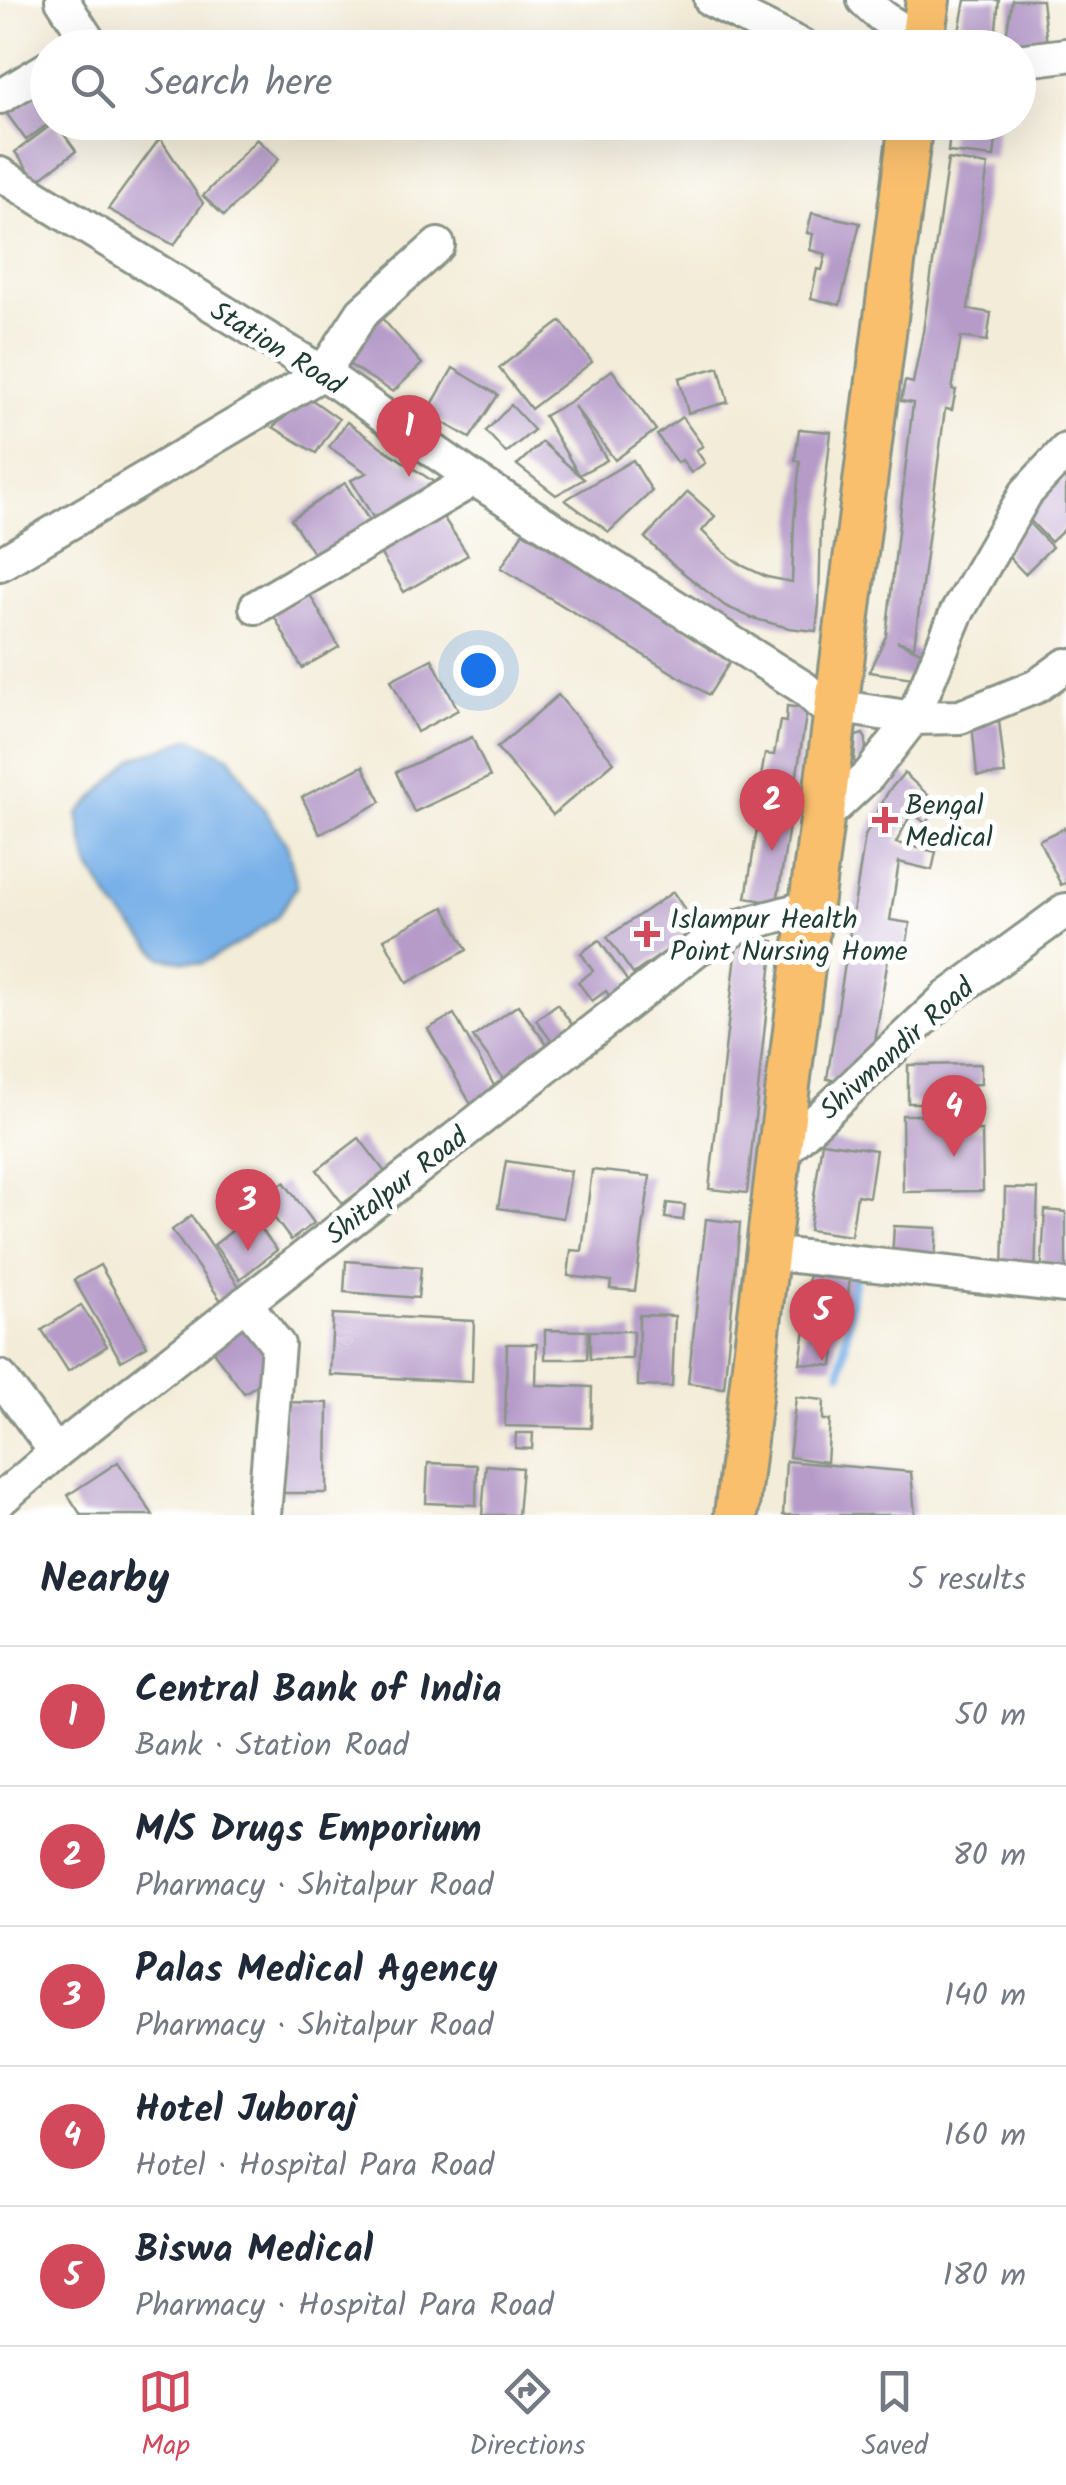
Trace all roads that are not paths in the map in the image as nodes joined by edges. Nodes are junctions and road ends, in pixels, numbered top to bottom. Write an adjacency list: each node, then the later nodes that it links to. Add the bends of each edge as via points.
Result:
1 (62, 0): 4 (street)
2 (710, 0): 5 (street)
3 (864, 0): 6 (street, via 878,14)
4 (82, 30)
5 (770, 30)
6 (919, 30)
7 (1066, 55): 8 (street)
8 (1036, 59)
9 (30, 79): 10 (street)
10 (0, 97)
11 (907, 140): 20 (main road)
12 (0, 174): 14 (street, Station Road)
13 (438, 245): 14 (street, via 362,313)
14 (323, 373): 16 (street, Station Road); 17 (street)
15 (1066, 450): 21 (street, via 1026,493 956,614)
16 (474, 479): 18 (street); 20 (street, Station Road)
17 (0, 564)
18 (256, 607)
19 (1066, 665): 21 (street, via 1037,686 960,718)
20 (820, 697): 21 (street); 22 (main road)
21 (912, 718): 22 (street, via 869,774)
22 (823, 818): 23 (main road)
23 (812, 906): 25 (main road); 28 (street, Shitalpur Road, via 743,926 698,949)
24 (1066, 910): 25 (street, Shivmandir Road, via 946,998)
25 (779, 1156): 26 (main road)
26 (767, 1252): 27 (street); 33 (main road)
27 (1066, 1286)
28 (245, 1303): 30 (street, Shitalpur Road); 32 (street, via 278,1345)
29 (0, 1377): 30 (street)
30 (56, 1452): 31 (street, Shitalpur Road)
31 (0, 1500)
32 (264, 1515)
33 (736, 1515)

